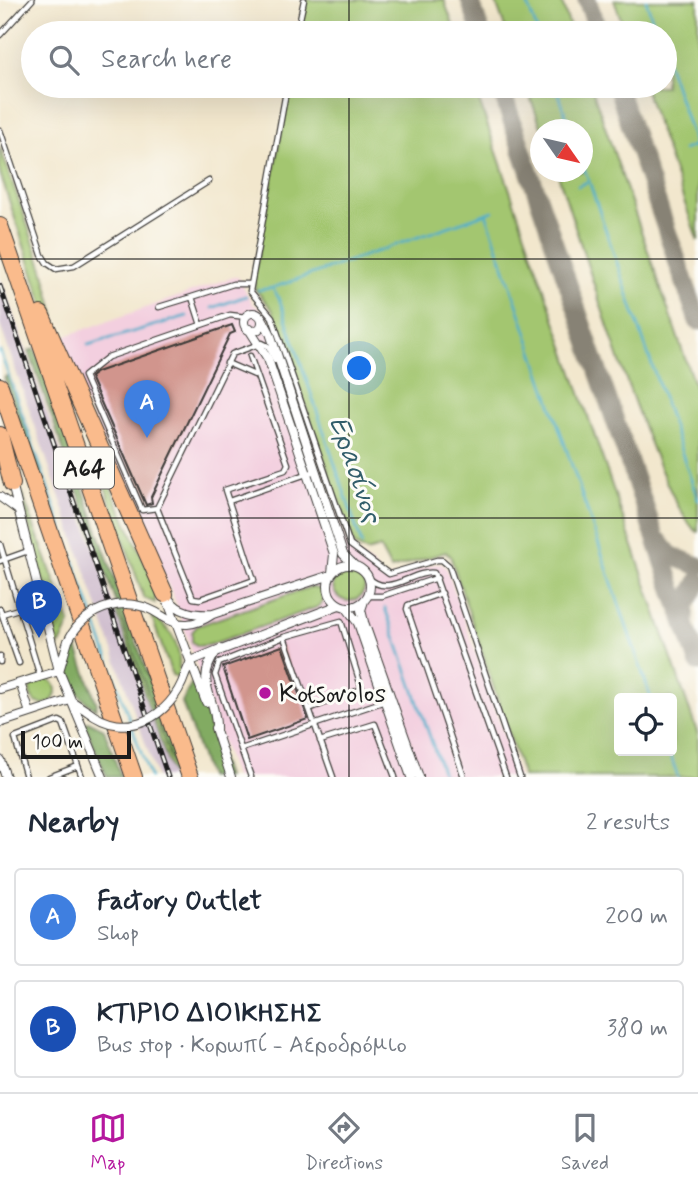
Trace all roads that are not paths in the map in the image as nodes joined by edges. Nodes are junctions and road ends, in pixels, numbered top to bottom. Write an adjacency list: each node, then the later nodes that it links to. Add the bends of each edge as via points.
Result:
1 (32, 0): 4 (lane)
2 (304, 0): 3 (lane)
3 (300, 21)
4 (0, 35)
5 (285, 98): 10 (lane)
6 (0, 130): 7 (lane, via 42,255 56,269 74,266)
7 (209, 181)
8 (0, 226): 9 (highway, Α64)
9 (15, 270): 37 (highway, via 33,295); 63 (highway, Α64)
10 (249, 284): 11 (lane, via 233,284); 83 (lane, via 272,317 350,545 389,573 437,560 449,566)
11 (192, 297): 12 (lane); 15 (lane)
12 (159, 307)
13 (246, 317): 14 (street, via 255,313); 15 (lane, via 230,315); 16 (street)
14 (262, 318): 16 (street, via 259,328); 20 (street)
15 (201, 325): 27 (lane, via 108,357 84,376 139,506 147,511)
16 (249, 329): 17 (street)
17 (258, 343): 19 (lane, via 232,354); 20 (lane, via 268,346); 24 (street)
18 (250, 356): 21 (lane)
19 (227, 363): 21 (lane); 27 (lane)
20 (280, 366): 24 (street)
21 (258, 376): 26 (lane, via 288,464 285,470 225,490)
22 (0, 386): 72 (highway, Α64)
23 (0, 435): 25 (highway)
24 (311, 472): 26 (lane); 32 (street, via 343,554); 33 (street, via 334,554)
25 (4, 492): 28 (street); 28 (street)
26 (229, 501): 27 (lane, via 254,580 200,599 190,593)
27 (157, 508)
28 (18, 510): 30 (street)
29 (0, 544): 31 (lane)
30 (28, 551): 31 (lane); 39 (street)
31 (2, 560): 41 (lane)
32 (354, 565): 33 (street, via 342,566); 34 (street)
33 (332, 574): 40 (street, via 329,592); 43 (street)
34 (369, 578): 35 (lane, via 388,586 431,571); 38 (street)
35 (437, 578): 36 (lane); 38 (lane)
36 (442, 593): 81 (lane, via 407,609); 82 (lane)
37 (164, 594): 43 (street, via 185,611); 44 (street)
38 (366, 599): 40 (street); 55 (street, via 362,615)
39 (41, 603): 41 (lane); 51 (street)
40 (342, 606): 46 (street); 55 (street, via 358,624)
41 (19, 608): 42 (lane); 52 (lane)
42 (1, 611): 50 (lane)
43 (212, 614): 44 (street, via 196,624)
44 (176, 624): 48 (street); 51 (street, bridge, via 136,604 111,605 83,619 68,641)
45 (284, 638): 57 (lane); 57 (lane, via 338,620 347,635 362,689); 64 (lane, via 222,659 215,670)
46 (220, 649): 48 (street); 61 (street, via 209,661 205,675)
47 (0, 656): 49 (lane)
48 (191, 661): 56 (street, bridge, via 170,704 150,720 117,724); 61 (street)
49 (0, 662)
50 (19, 663)
51 (59, 671): 52 (street); 56 (street)
52 (40, 676): 53 (street)
53 (20, 682): 54 (street); 58 (street)
54 (0, 689)
55 (388, 699): 60 (lane); 79 (street); 80 (street)
56 (70, 700): 58 (street); 71 (street)
57 (309, 709): 60 (lane)
58 (30, 713): 59 (street)
59 (0, 723)
60 (314, 724): 62 (lane); 64 (lane)
61 (216, 730): 75 (street)
62 (320, 741): 77 (lane); 78 (lane, via 375,724)
63 (178, 743): 73 (highway, Α64); 74 (highway)
64 (241, 749): 76 (lane)
65 (0, 760): 67 (street)
66 (78, 766): 68 (lane, via 64,723 59,721 15,738); 69 (lane); 70 (lane)
67 (6, 777)
68 (26, 777)
69 (49, 777)
70 (82, 777)
71 (103, 777)
72 (134, 777)
73 (190, 777)
74 (197, 777)
75 (231, 777)
76 (251, 777)
77 (333, 777)
78 (395, 777)
79 (411, 777)
80 (419, 777)
81 (464, 777)
82 (506, 777)
83 (520, 777)

